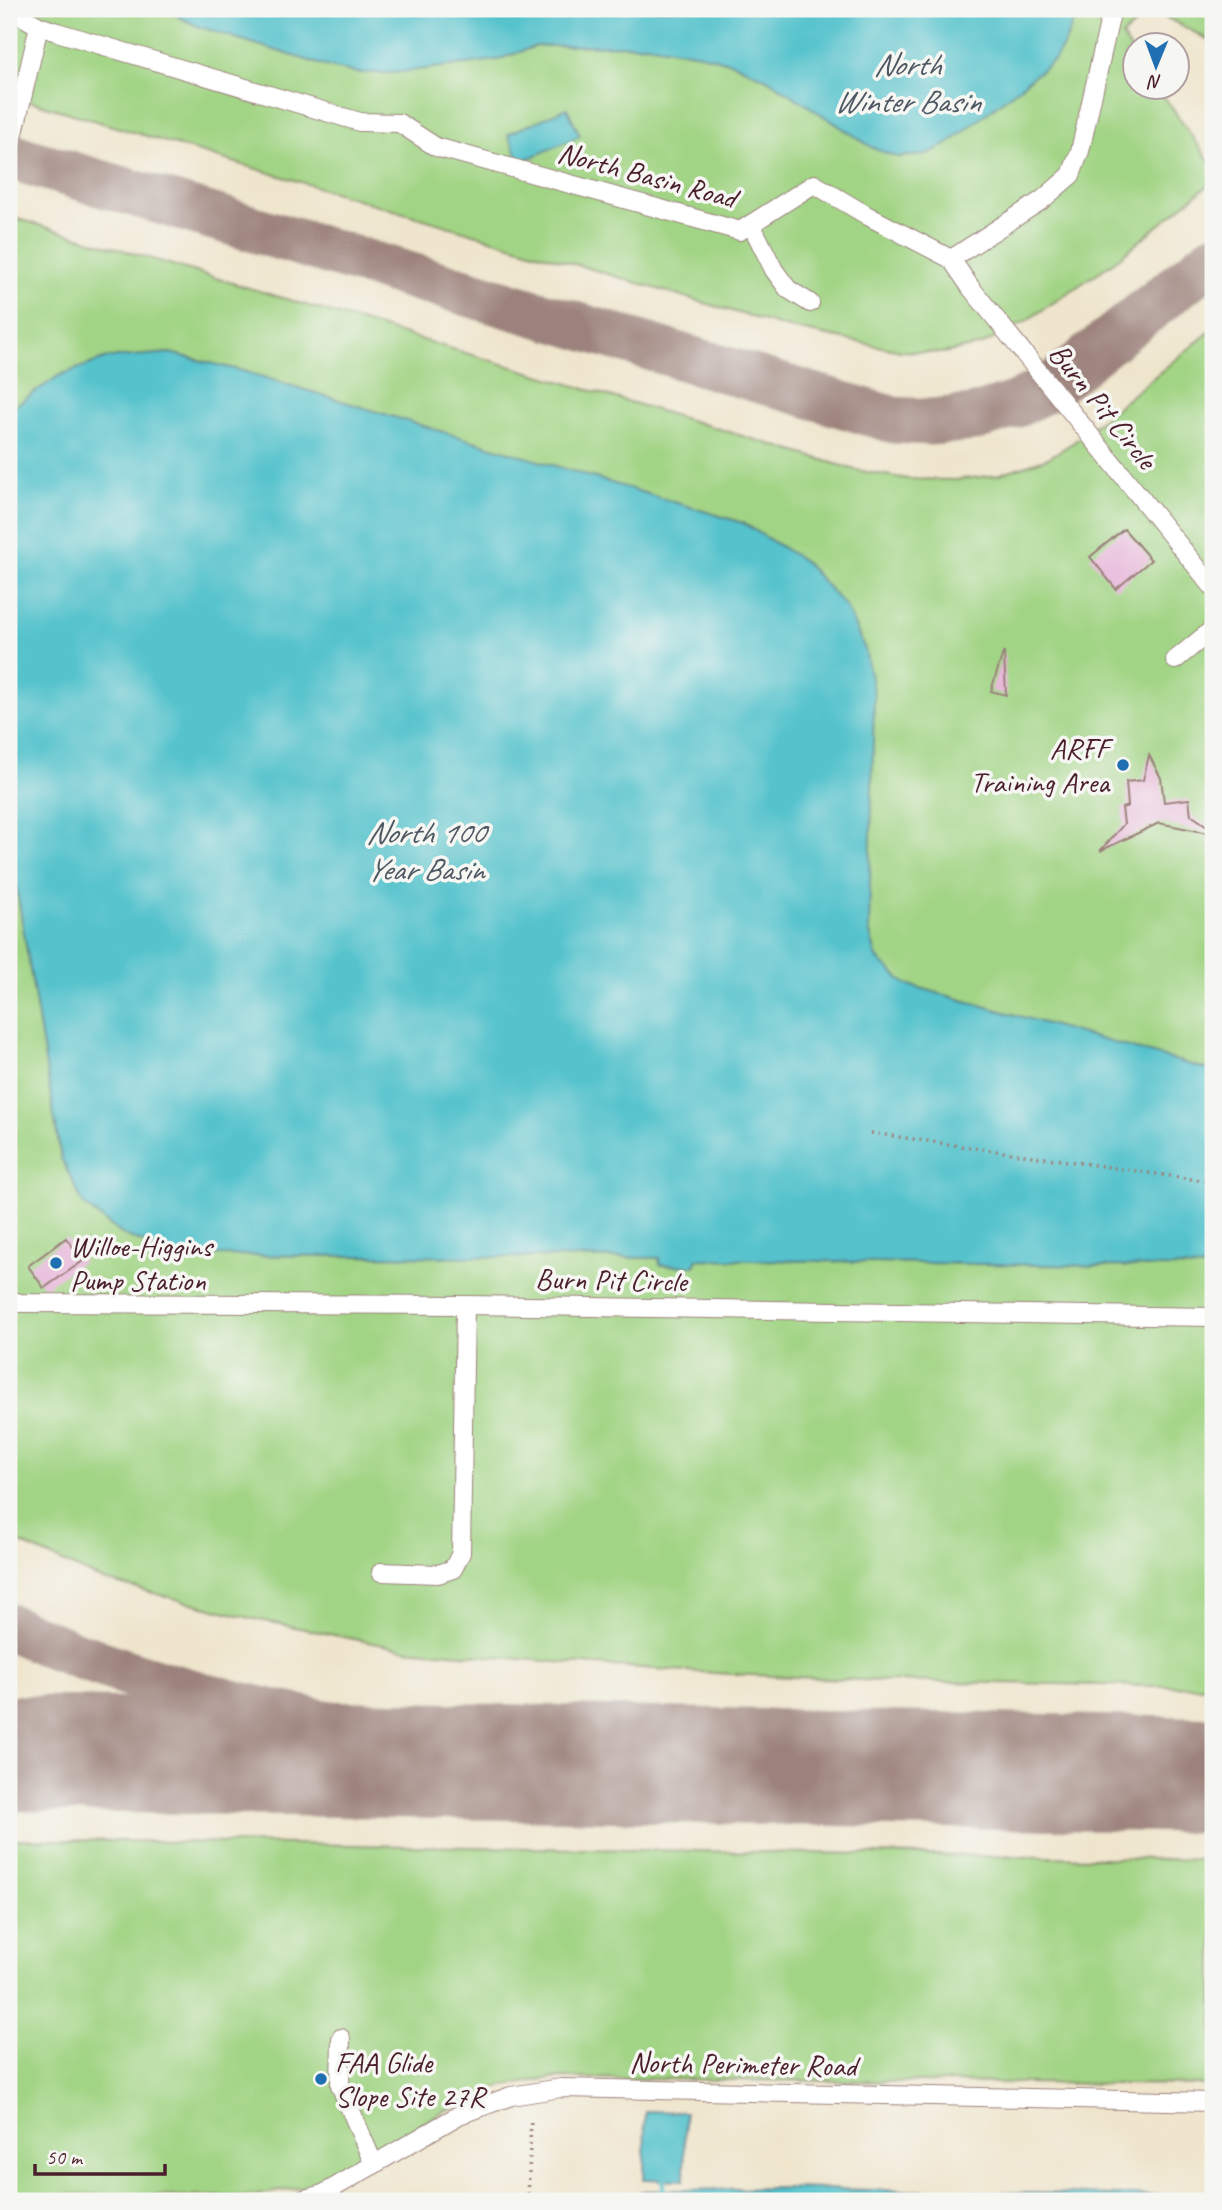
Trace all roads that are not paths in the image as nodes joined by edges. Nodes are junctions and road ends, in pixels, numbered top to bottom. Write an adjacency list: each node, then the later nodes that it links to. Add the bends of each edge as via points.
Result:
1 (9, 9): 3 (lane, North Basin Road)
2 (1112, 9): 6 (lane, via 1071,175 1033,206)
3 (39, 26): 4 (lane); 5 (lane, North Basin Road, via 360,122 399,122 436,147 740,231)
4 (9, 154)
5 (751, 224): 6 (lane, North Basin Road, via 814,184); 7 (lane, via 774,270 789,289)
6 (951, 259): 8 (lane, Burn Pit Circle)
7 (810, 303)
8 (1213, 587)
9 (1213, 629): 10 (lane)
10 (1175, 660)
11 (9, 1300): 12 (lane, Burn Pit Circle)
12 (464, 1305): 13 (lane, Burn Pit Circle); 14 (lane, via 461,1553 453,1569 439,1574)
13 (1213, 1317)
14 (381, 1572)
15 (341, 2038): 17 (lane, via 340,2085)
16 (1213, 2102): 17 (lane, North Perimeter Road, via 561,2088 511,2096 459,2115)
17 (374, 2165): 18 (lane, North Perimeter Road, via 323,2194)
18 (298, 2201)

